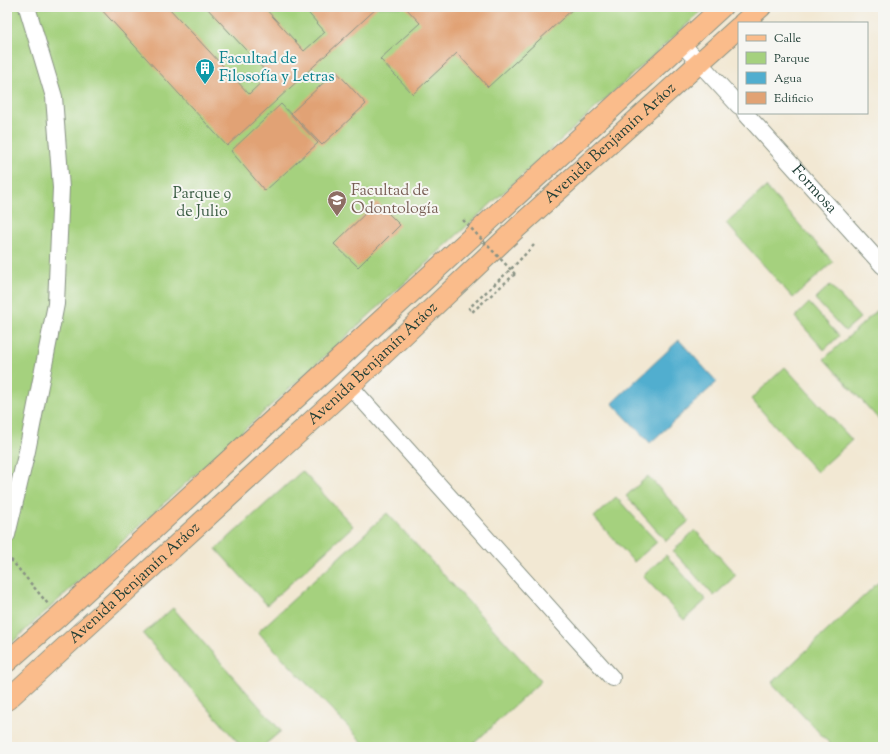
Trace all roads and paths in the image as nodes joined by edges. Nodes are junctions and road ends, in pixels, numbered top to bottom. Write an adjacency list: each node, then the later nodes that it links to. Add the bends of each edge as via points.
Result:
1 (27, 7): 14 (street, via 54,97 61,188 56,304 27,451)
2 (722, 7): 6 (main road, Avenida Benjamín Aráoz)
3 (761, 7): 4 (main road)
4 (744, 22)
5 (738, 28): 7 (main road, Avenida Benjamín Aráoz)
6 (682, 44): 7 (street); 16 (main road, Avenida Benjamín Aráoz)
7 (699, 63): 8 (street); 13 (main road, Avenida Benjamín Aráoz, via 518,227)
8 (738, 105)
9 (746, 114): 12 (street, Formosa)
10 (463, 220): 11 (path, bridge, via 515,274 472,312 469,308 513,267)
11 (534, 245)
12 (883, 266)
13 (350, 386): 18 (street); 19 (main road, Avenida Benjamín Aráoz)
14 (7, 535)
15 (7, 555): 16 (path)
16 (58, 617): 17 (main road, Avenida Benjamín Aráoz)
17 (7, 662)
18 (612, 678)
19 (7, 700)

